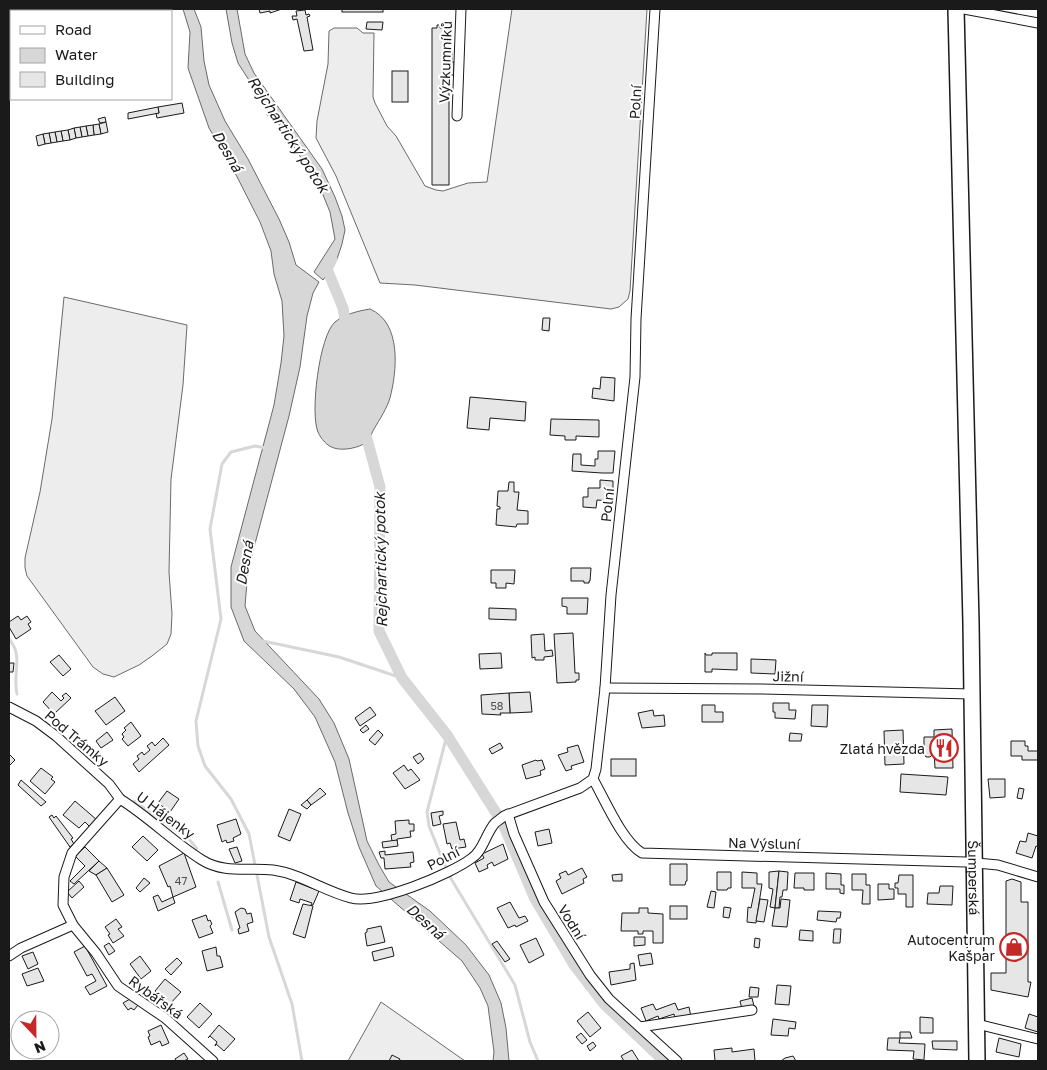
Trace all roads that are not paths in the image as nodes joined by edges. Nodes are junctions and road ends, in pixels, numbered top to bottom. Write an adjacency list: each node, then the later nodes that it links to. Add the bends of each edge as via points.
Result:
1 (461, 9): 6 (street, Výzkumníků)
2 (654, 9): 7 (street, Polní, via 635,377 611,595)
3 (956, 9): 8 (main road, Šumperská)
4 (964, 9): 5 (street)
5 (1038, 23)
6 (457, 116)
7 (605, 688): 8 (street, Jižní); 10 (street, Polní)
8 (972, 694): 13 (main road, Šumperská)
9 (9, 707): 11 (street, Pod Trámky, via 36,720 56,736 109,784)
10 (593, 779): 12 (street, Polní, via 580,788); 13 (street, Na Výsluní, via 625,837 642,853)
11 (120, 799): 15 (street, U Hájenky, via 203,861 226,869 273,870 292,874 353,899 375,898); 16 (street, U Hájenky, via 72,853 64,877 63,905)
12 (506, 815): 15 (street, Polní, via 495,824 474,857 449,872); 20 (street, Vodní, via 544,902 567,940 609,999)
13 (975, 862): 14 (street, Na Výsluní); 19 (main road, Šumperská)
14 (1038, 876)
15 (404, 889)
16 (73, 925): 17 (street); 23 (street, Rybářská, via 118,986 165,1018)
17 (9, 956)
18 (752, 1010): 20 (street)
19 (977, 1024): 21 (street); 25 (main road, Šumperská)
20 (640, 1027): 22 (street, Vodní)
21 (1038, 1039)
22 (666, 1056): 24 (street, Vodní)
23 (213, 1061)
24 (677, 1061)
25 (977, 1061)

